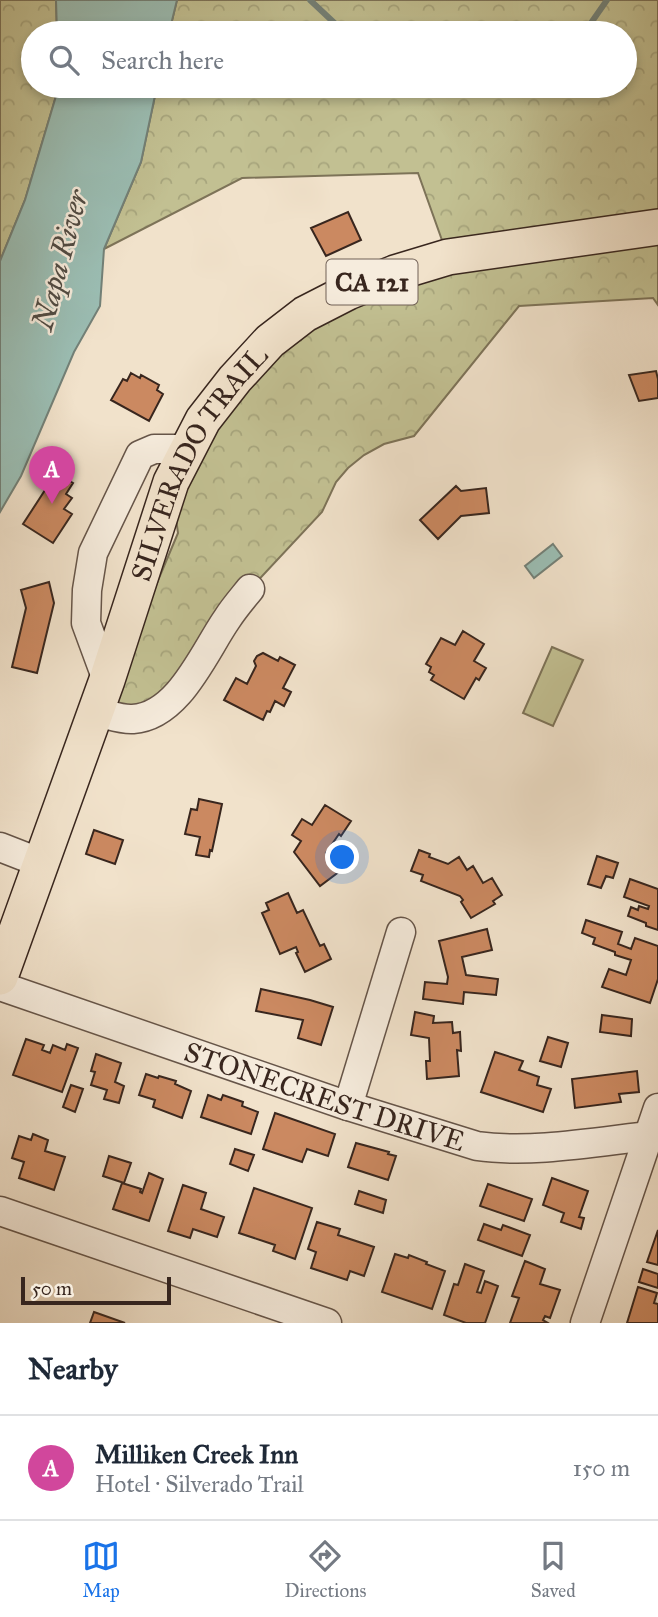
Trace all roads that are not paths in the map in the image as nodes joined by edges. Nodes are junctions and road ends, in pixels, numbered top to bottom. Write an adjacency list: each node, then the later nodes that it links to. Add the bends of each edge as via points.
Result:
1 (658, 227): 2 (main road, SILVERADO TRAIL / CA 121, via 448,257 348,292 305,314 270,341 203,420)
2 (189, 449): 4 (main road, SILVERADO TRAIL / CA 121, via 172,482); 4 (street, via 154,449 141,455 93,553 86,623)
3 (250, 589): 4 (street, via 176,696 161,708 131,719)
4 (101, 696): 6 (main road, SILVERADO TRAIL / CA 121)
5 (0, 847): 6 (street)
6 (41, 863): 8 (main road, SILVERADO TRAIL / CA 121)
7 (401, 932): 10 (street)
8 (0, 977)
9 (0, 986): 10 (street, STONECREST DRIVE)
10 (348, 1106): 12 (street, STONECREST DRIVE, via 498,1149)
11 (658, 1108): 12 (street)
12 (653, 1135): 15 (street)
13 (0, 1211): 14 (street)
14 (320, 1322)
15 (585, 1323)

